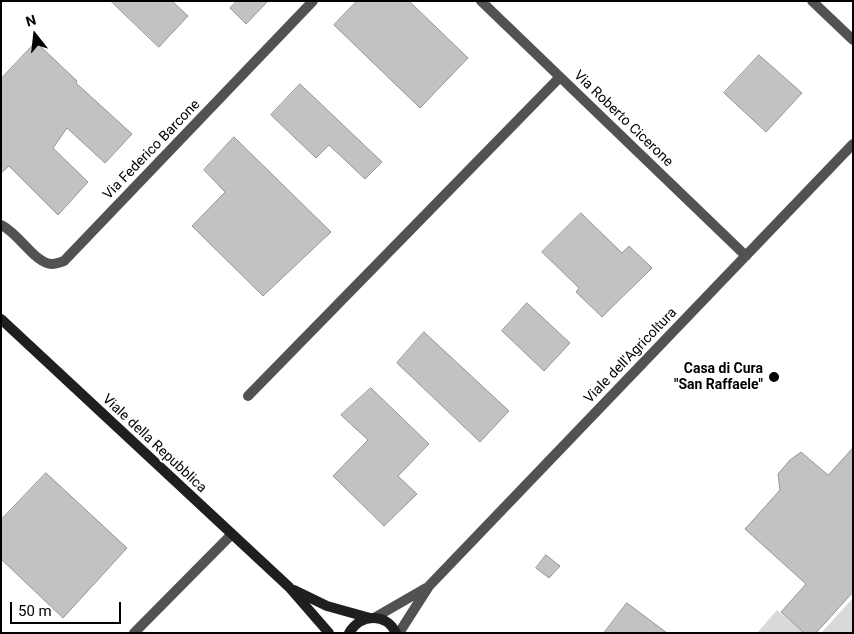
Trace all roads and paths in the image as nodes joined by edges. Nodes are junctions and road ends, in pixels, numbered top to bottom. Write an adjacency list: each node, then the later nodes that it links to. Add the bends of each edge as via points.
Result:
1 (313, 1): 7 (street, Via Federico Barcone, via 64,261 52,264 42,260)
2 (481, 1): 5 (street, Via Roberto Cicerone)
3 (812, 1): 4 (street)
4 (853, 40)
5 (560, 77): 8 (street, Via Roberto Cicerone); 10 (street)
6 (853, 144): 8 (street, Viale dell'Agricoltura)
7 (1, 225)
8 (746, 256): 12 (street, Viale dell'Agricoltura)
9 (1, 319): 11 (main road, Viale della Repubblica)
10 (248, 396)
11 (231, 535): 13 (main road, Viale della Repubblica); 15 (street)
12 (429, 586): 14 (street, Viale dell'Agricoltura); 18 (street, Viale dell'Agricoltura)
13 (289, 587): 14 (main road, Viale della Repubblica, via 327,606); 16 (main road, Viale della Repubblica)
14 (372, 618): 17 (main road, via 354,625); 18 (main road, Viale della Repubblica, via 386,621)
15 (134, 633)
16 (329, 633)
17 (349, 633)
18 (397, 633)

